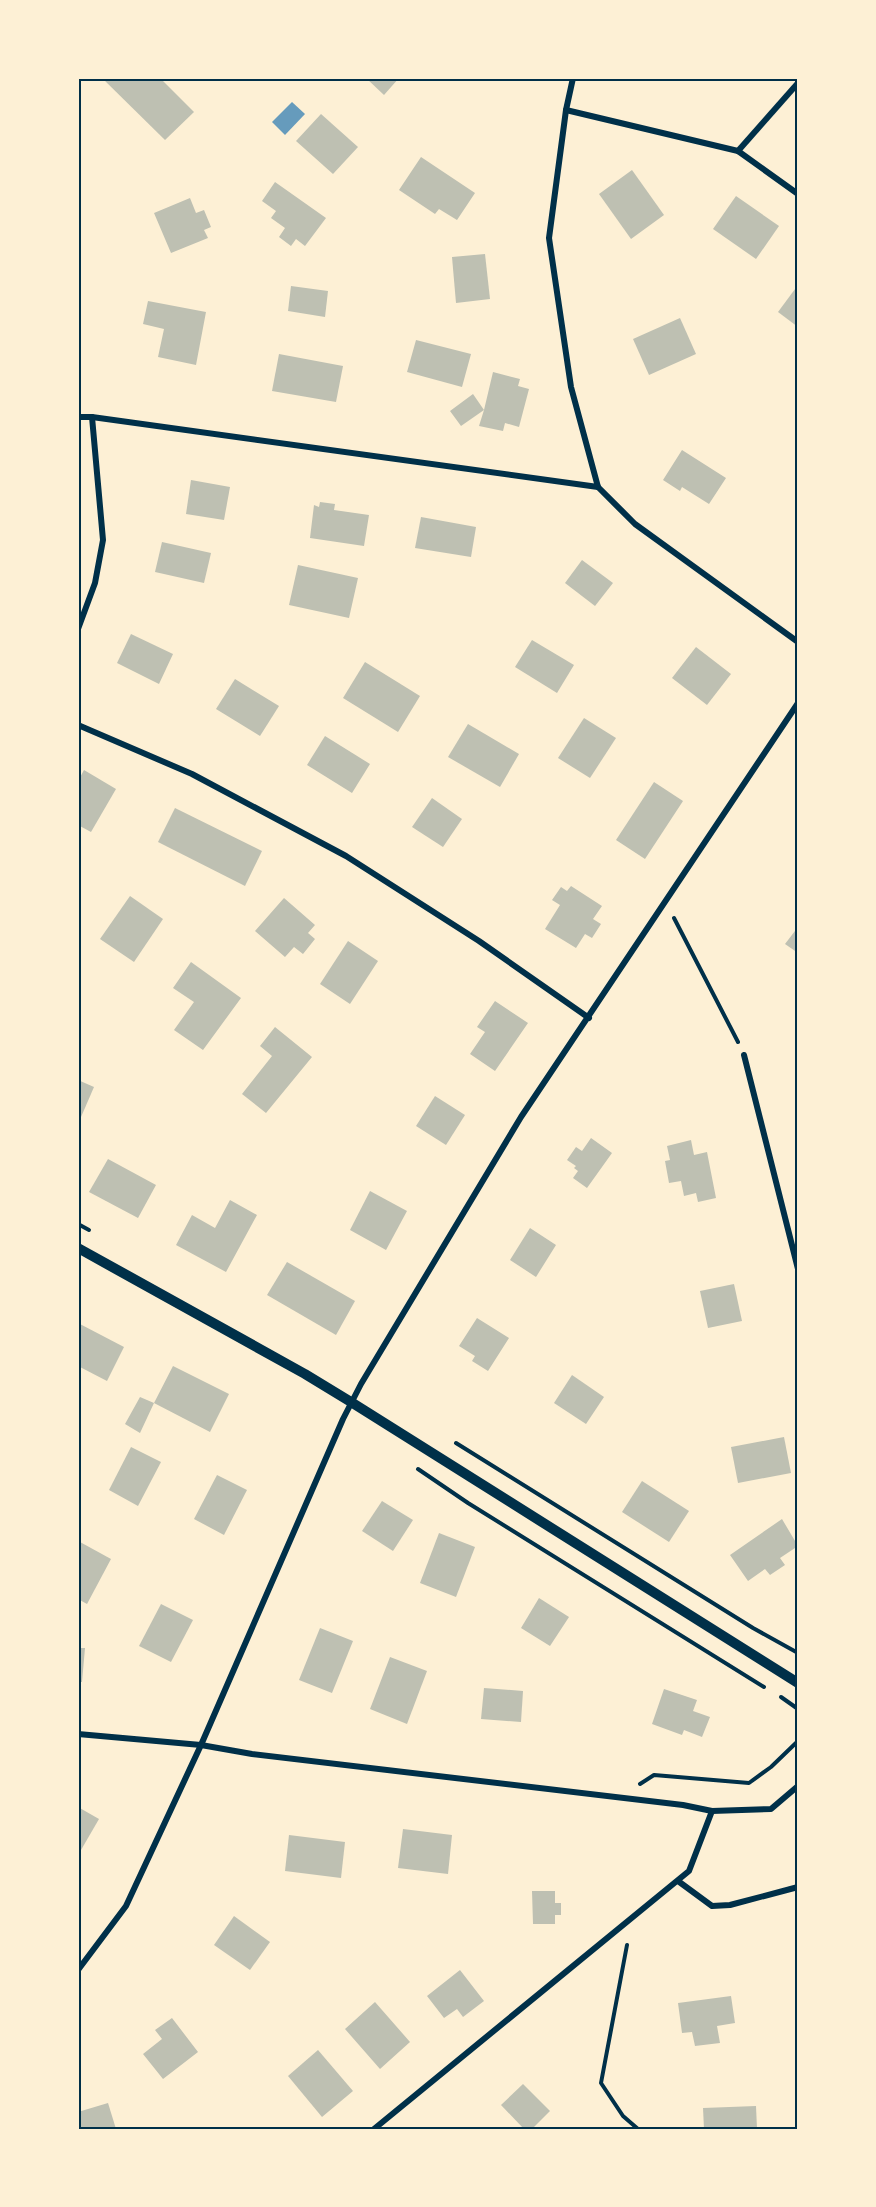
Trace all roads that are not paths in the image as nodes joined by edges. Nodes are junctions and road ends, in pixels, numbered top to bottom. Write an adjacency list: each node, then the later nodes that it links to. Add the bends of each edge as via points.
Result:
1 (573, 78): 3 (street)
2 (798, 83): 4 (street)
3 (566, 110): 4 (street); 8 (street, via 549,238 571,387)
4 (738, 151): 5 (street)
5 (798, 194)
6 (78, 417): 7 (street)
7 (92, 417): 8 (street); 9 (street, via 103,540 95,583)
8 (598, 487): 10 (street, via 635,524)
9 (78, 629)
10 (798, 642)
11 (798, 703): 13 (street)
12 (78, 725): 13 (street, via 192,774 346,856 479,941)
13 (589, 1018): 17 (street, via 521,1117)
14 (744, 1055): 16 (street)
15 (78, 1248): 17 (street)
16 (798, 1269)
17 (351, 1402): 18 (street); 20 (street)
18 (798, 1683)
19 (78, 1734): 20 (street)
20 (201, 1745): 22 (street); 25 (street, via 126,1906)
21 (798, 1786): 22 (street, via 771,1809)
22 (712, 1811): 23 (street, via 689,1871)
23 (678, 1881): 24 (street, via 712,1906); 26 (street)
24 (798, 1887)
25 (78, 1970)
26 (374, 2129)

